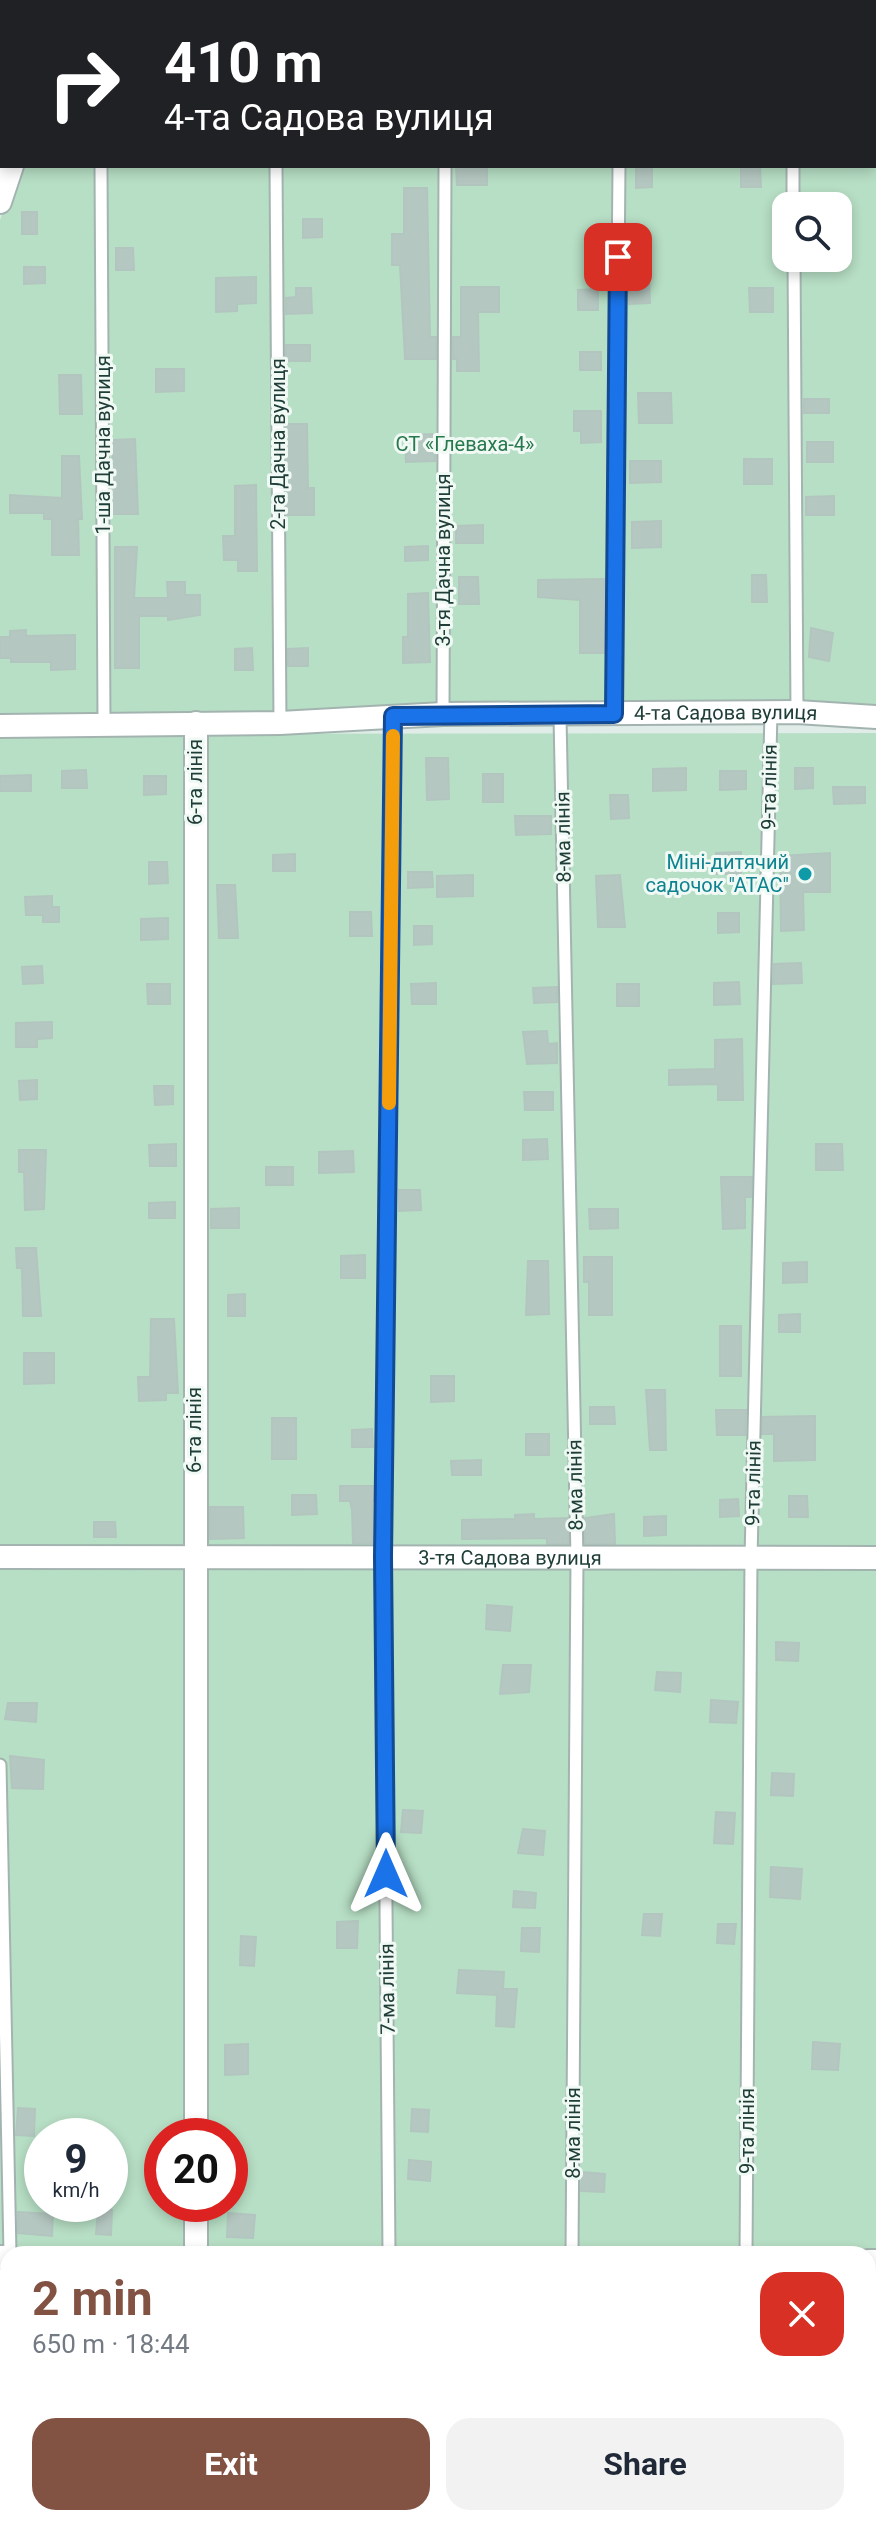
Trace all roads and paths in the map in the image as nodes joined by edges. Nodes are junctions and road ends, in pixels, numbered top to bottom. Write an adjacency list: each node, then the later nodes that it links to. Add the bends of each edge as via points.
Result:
1 (11, 168): 8 (street)
2 (101, 168): 17 (lane, 1-ша Дачна вулиця)
3 (276, 168): 19 (lane, 2-га Дачна вулиця)
4 (445, 168): 12 (lane, 3-тя Дачна вулиця)
5 (619, 168): 13 (lane)
6 (793, 168): 7 (lane)
7 (793, 192)
8 (0, 202)
9 (794, 272): 11 (lane)
10 (771, 712): 11 (street, 4-та Садова вулиця); 13 (street, 4-та Садова вулиця); 25 (lane, 9-та лінія)
11 (797, 712): 16 (street, 4-та Садова вулиця)
12 (443, 714): 14 (street, 4-та Садова вулиця); 15 (street, 4-та Садова вулиця)
13 (614, 714): 15 (street, 4-та Садова вулиця)
14 (393, 716): 19 (street, 4-та Садова вулиця); 23 (lane, 7-ма лінія)
15 (560, 716): 24 (lane, 8-ма лінія)
16 (876, 717)
17 (104, 723): 18 (street, 4-та Садова вулиця); 20 (street, 4-та Садова вулиця)
18 (196, 723): 19 (street, 4-та Садова вулиця); 21 (street, 6-та лінія)
19 (280, 723)
20 (0, 726)
21 (194, 1556): 22 (street, 3-тя Садова вулиця); 23 (street, 3-тя Садова вулиця); 28 (street, 6-та лінія)
22 (0, 1557)
23 (383, 1557): 24 (street, 3-тя Садова вулиця); 32 (lane, 7-ма лінія)
24 (577, 1558): 25 (street, 3-тя Садова вулиця); 33 (lane, 8-ма лінія)
25 (751, 1558): 26 (street, 3-тя Садова вулиця); 34 (lane, 9-та лінія)
26 (876, 1558)
27 (0, 1765): 30 (lane)
28 (196, 2118)
29 (196, 2222): 31 (street)
30 (9, 2246)
31 (196, 2246)
32 (389, 2246)
33 (572, 2246)
34 (746, 2246)

